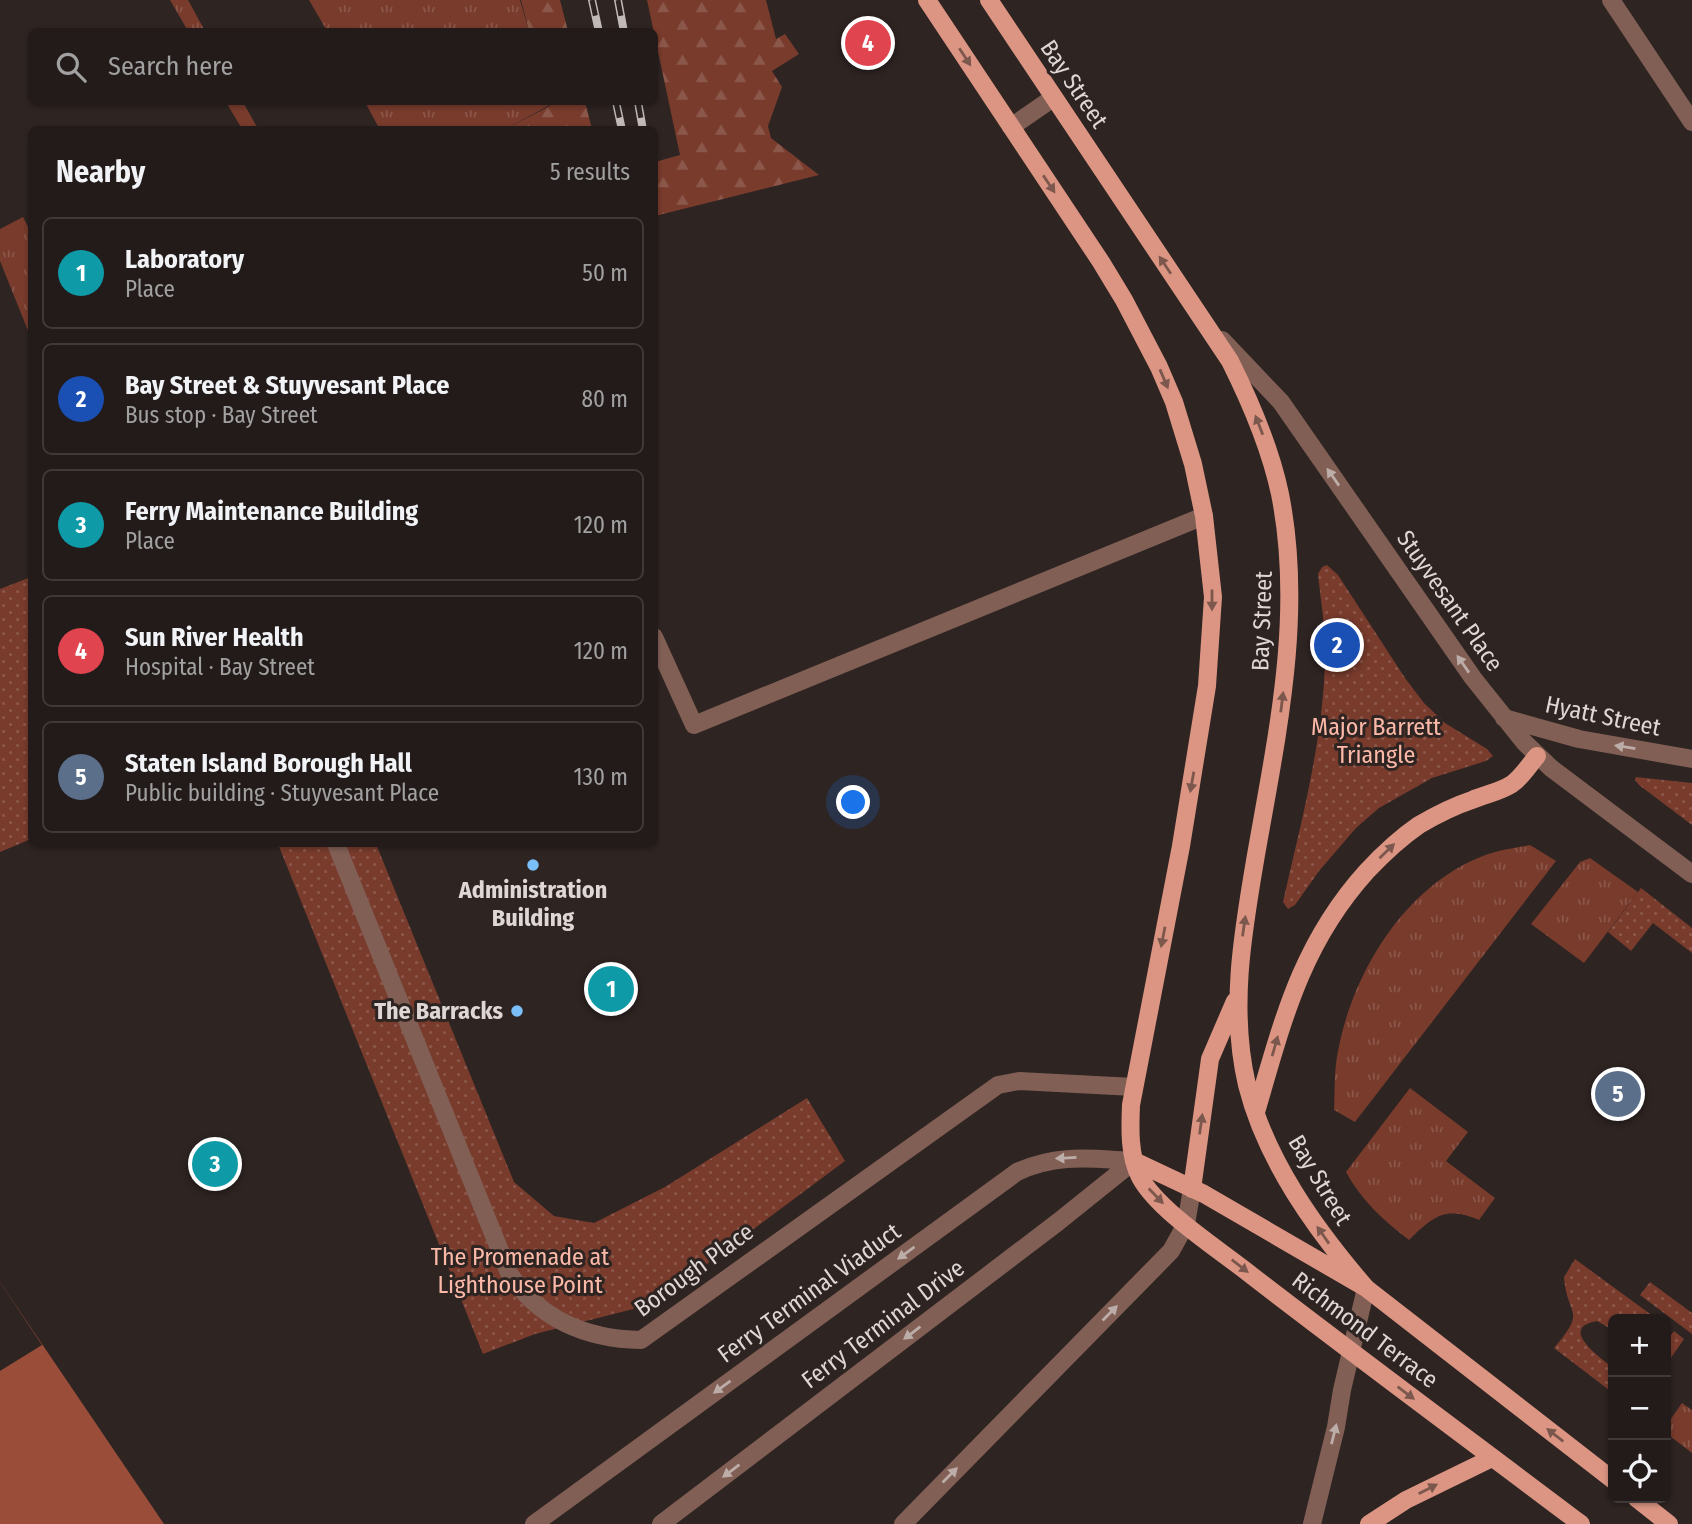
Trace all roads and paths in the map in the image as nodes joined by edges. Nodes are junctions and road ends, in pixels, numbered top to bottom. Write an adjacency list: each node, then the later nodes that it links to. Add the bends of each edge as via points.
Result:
1 (927, 0): 6 (main road, Bay Street, one-way to 6)
2 (989, 0): 4 (main road, Bay Street)
3 (1611, 0): 5 (street)
4 (1053, 98): 6 (street); 7 (main road, Bay Street, one-way to 4)
5 (1692, 122)
6 (1011, 127): 8 (main road, Bay Street, one-way to 8, via 1101,262 1159,367 1189,451)
7 (1203, 321): 10 (street, Stuyvesant Place, one-way to 7, via 1281,402); 15 (main road, Bay Street, one-way to 7, via 1282,706 1290,577 1280,494 1263,435 1230,361)
8 (1204, 516): 9 (street, via 694,725); 16 (main road, Bay Street, one-way to 16, via 1213,597 1207,686)
9 (658, 645)
10 (1504, 718): 11 (street, Stuyvesant Place); 12 (street, Hyatt Street, one-way to 10, via 1579,739)
11 (1537, 756): 14 (street, Stuyvesant Place); 17 (main road, one-way to 11, via 1301,970 1324,926 1352,889 1407,834 1508,786)
12 (1692, 759)
13 (337, 847): 16 (street, Borough Place, via 503,1259 524,1294 574,1329 641,1340 1004,1082)
14 (1692, 874)
15 (1237, 994): 17 (main road, Bay Street, via 1243,1062); 19 (main road, one-way to 15, via 1209,1059)
16 (1134, 1087): 18 (main road, Bay Street, via 1130,1120)
17 (1256, 1111): 21 (main road, Bay Street, one-way to 17, via 1310,1215)
18 (1134, 1161): 19 (main road); 20 (main road, Richmond Terrace, one-way to 20, via 1147,1187); 26 (street, Ferry Terminal Viaduct, one-way to 26, via 1043,1161 1017,1172); 27 (street, Ferry Terminal Drive, one-way to 27)
19 (1192, 1189): 20 (street); 21 (main road)
20 (1186, 1224): 22 (main road, Richmond Terrace, one-way to 22); 28 (street, one-way to 20, via 1171,1251)
21 (1366, 1288): 22 (street); 24 (main road, Richmond Terrace, one-way to 21)
22 (1351, 1352): 23 (main road, Richmond Terrace, one-way to 23); 29 (street, one-way to 22)
23 (1492, 1458): 30 (main road, one-way to 23, via 1406,1500); 31 (main road, Richmond Terrace)
24 (1608, 1476)
25 (1642, 1503): 32 (main road)
26 (534, 1524)
27 (661, 1524)
28 (903, 1524)
29 (1312, 1524)
30 (1369, 1524)
31 (1581, 1524)
32 (1669, 1524)

